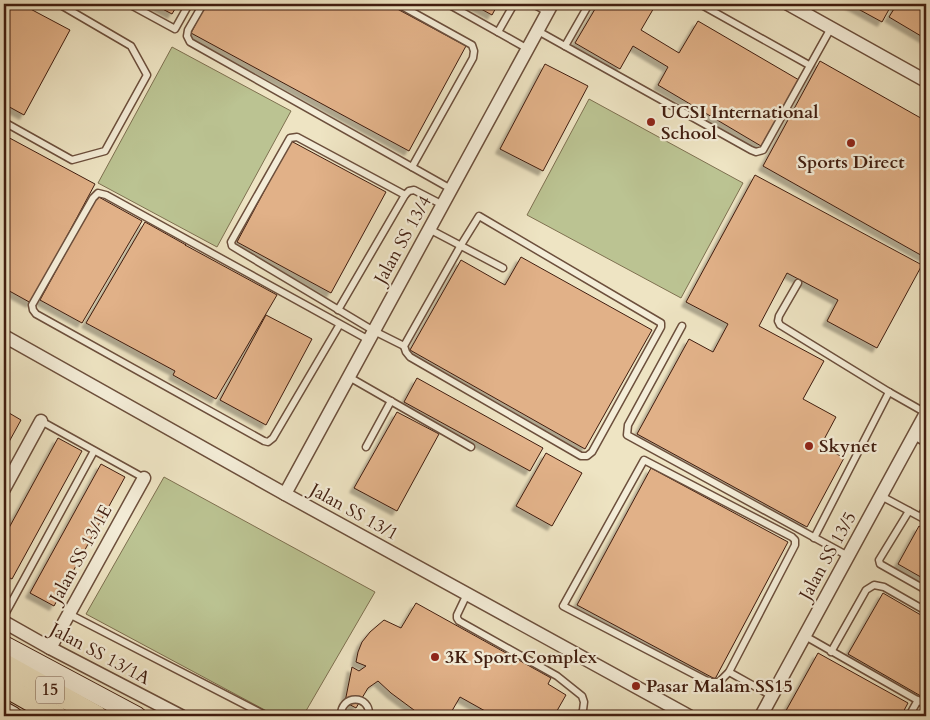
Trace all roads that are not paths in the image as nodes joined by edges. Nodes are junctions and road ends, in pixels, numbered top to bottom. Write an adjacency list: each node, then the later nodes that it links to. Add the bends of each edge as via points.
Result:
1 (59, 4): 20 (lane, via 131,46 147,75 105,152 72,160)
2 (129, 4): 3 (lane, via 175,29)
3 (189, 4)
4 (202, 4): 21 (lane, via 188,30 190,42)
5 (398, 4): 21 (lane, via 472,45 474,51)
6 (448, 4): 15 (lane)
7 (514, 4): 15 (lane)
8 (533, 4): 12 (lane)
9 (589, 4): 16 (lane)
10 (700, 4): 18 (lane)
11 (792, 5): 13 (street)
12 (550, 8): 14 (street, Jalan SS 13/4)
13 (831, 28): 18 (lane); 19 (street)
14 (538, 31): 16 (lane); 17 (street, Jalan SS 13/4)
15 (498, 32): 17 (lane)
16 (565, 46): 18 (lane, via 756,152 763,150)
17 (528, 49): 22 (street, Jalan SS 13/4)
18 (809, 65)
19 (926, 81)
20 (4, 122)
21 (412, 167): 22 (lane)
22 (452, 189): 24 (street, Jalan SS 13/4)
23 (405, 195): 24 (lane, via 414,190); 29 (lane); 29 (lane, via 297,137 290,138 230,242)
24 (442, 205): 25 (street, Jalan SS 13/4)
25 (429, 229): 26 (lane); 32 (street, Jalan SS 13/4)
26 (461, 245): 27 (lane); 34 (lane); 34 (lane, via 480,216 659,321 661,327 587,456 581,456 410,357)
27 (503, 268)
28 (798, 283): 36 (lane, via 779,316 780,325)
29 (338, 310): 32 (lane)
30 (340, 324): 30 (lane, via 268,442 36,314 32,305 98,193); 32 (lane)
31 (682, 326): 52 (lane, via 628,425 627,435)
32 (371, 335): 34 (lane); 35 (street, Jalan SS 13/4)
33 (4, 336): 47 (street, Jalan SS 13/1)
34 (404, 346)
35 (348, 377): 37 (lane); 47 (street, Jalan SS 13/4)
36 (889, 392): 38 (lane); 52 (lane)
37 (391, 401): 42 (lane); 43 (lane)
38 (926, 413): 40 (street, Jalan SS 13/5)
39 (41, 421): 44 (lane); 46 (street)
40 (914, 436): 41 (lane); 48 (street, Jalan SS 13/5)
41 (926, 443)
42 (366, 446)
43 (471, 446)
44 (94, 451): 45 (lane); 58 (lane)
45 (144, 478): 57 (street, Jalan SS 13/1E)
46 (4, 489)
47 (285, 494): 55 (street, Jalan SS 13/1)
48 (881, 496): 50 (lane); 53 (street, Jalan SS 13/5)
49 (926, 506): 51 (lane)
50 (909, 511): 51 (lane); 54 (lane, via 879,560 880,564)
51 (924, 519)
52 (814, 538): 53 (lane)
53 (848, 556): 60 (street, Jalan SS 13/5)
54 (926, 590)
55 (467, 594): 81 (lane, via 457,614 459,621 556,676 582,696); 82 (street, Jalan SS 13/1)
56 (926, 611): 63 (lane, via 884,587 874,585 866,590)
57 (69, 614): 62 (street, Jalan SS 13/1E); 77 (lane)
58 (4, 616)
59 (4, 622): 62 (street, Jalan SS 13/1A)
60 (805, 636): 63 (lane); 67 (street, Jalan SS 13/5)
61 (4, 645): 75 (main road)
62 (50, 648): 76 (street, Jalan SS 13/1A)
63 (831, 652): 68 (lane)
64 (4, 664): 74 (main road, 15)
65 (729, 672): 65 (lane, via 795,540 644,460 563,606 709,682 719,682); 67 (lane)
66 (4, 686): 73 (main road, 15)
67 (772, 696): 83 (street, Jalan SS 13/5)
68 (918, 700): 69 (lane); 84 (lane)
69 (926, 705)
70 (342, 708): 78 (lane); 79 (lane); 80 (lane, via 348,701 358,699 366,704)
71 (4, 711): 72 (main road)
72 (13, 716)
73 (57, 716)
74 (97, 716)
75 (137, 716)
76 (181, 716)
77 (267, 716)
78 (338, 716)
79 (341, 716)
80 (369, 716)
81 (581, 716)
82 (689, 716)
83 (761, 716)
84 (909, 716)

